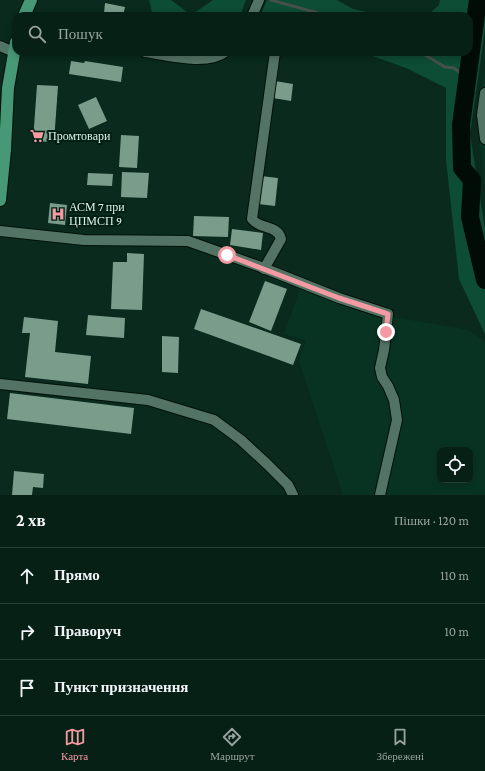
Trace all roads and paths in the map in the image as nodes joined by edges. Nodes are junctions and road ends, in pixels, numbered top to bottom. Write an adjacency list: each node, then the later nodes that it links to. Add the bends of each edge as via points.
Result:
1 (31, 0): 3 (main road)
2 (258, 1): 4 (street)
3 (26, 12)
4 (254, 12)
5 (0, 46): 6 (street)
6 (12, 47)
7 (13, 56): 13 (main road, via 8,88)
8 (177, 56): 9 (street, via 201,59)
9 (218, 56)
10 (274, 56): 15 (street, via 252,219 255,223 275,230 281,239)
11 (485, 93): 12 (street, via 482,115)
12 (485, 139)
13 (0, 194)
14 (0, 231): 15 (street, via 84,240 188,242)
15 (264, 268): 18 (street, via 339,298 388,314 380,368 394,400 397,420)
16 (0, 384): 17 (street, via 148,400 214,420 267,464 288,485)
17 (293, 495)
18 (380, 495)

